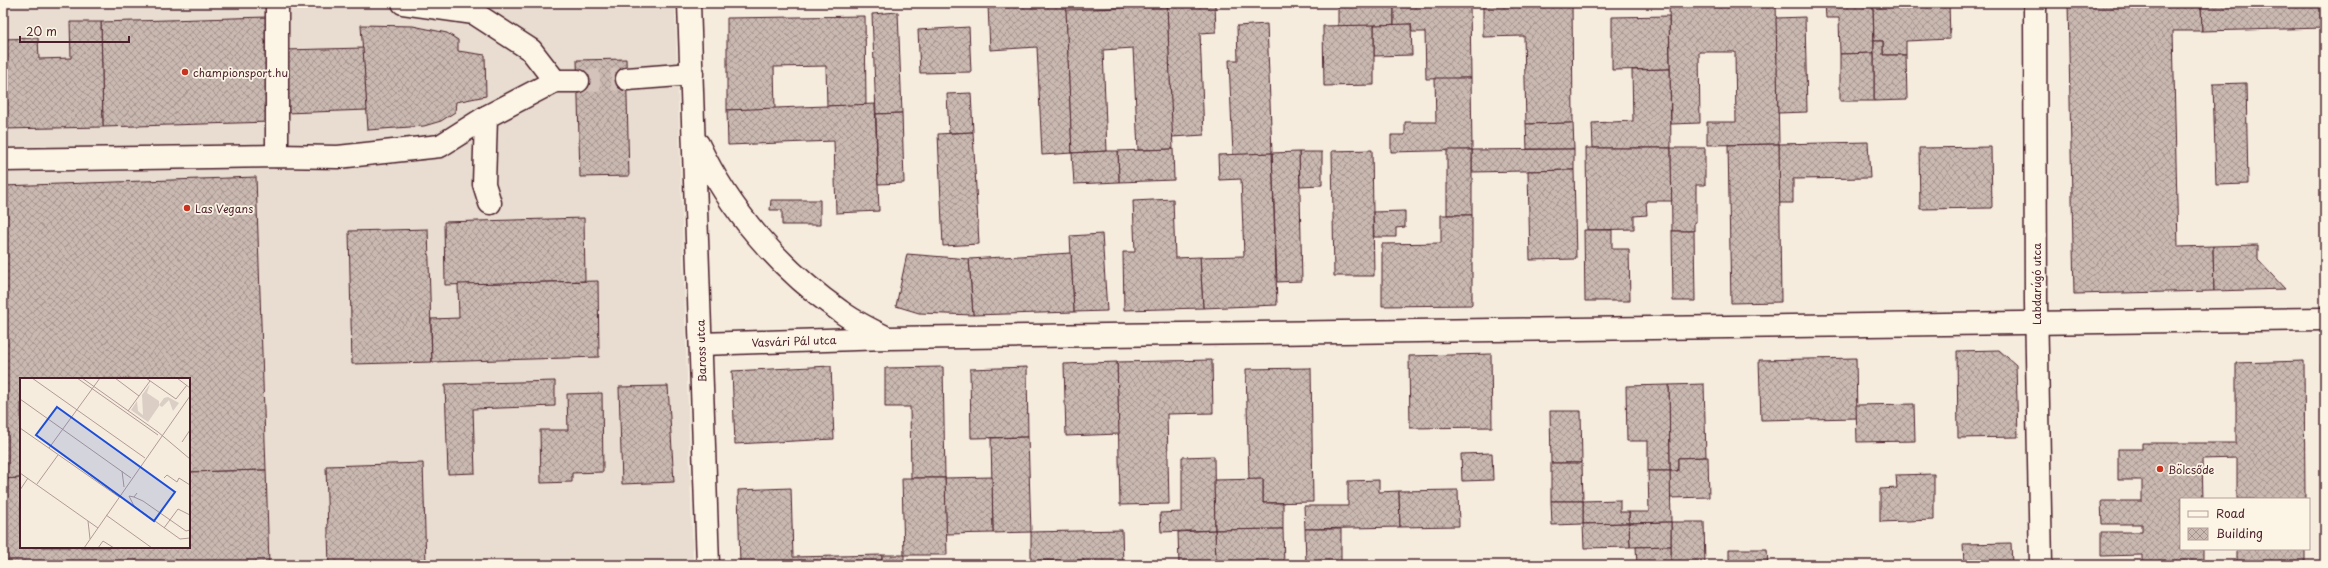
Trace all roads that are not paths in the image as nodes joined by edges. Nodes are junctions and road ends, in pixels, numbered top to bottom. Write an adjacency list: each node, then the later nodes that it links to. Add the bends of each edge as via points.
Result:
1 (277, 3): 11 (street)
2 (403, 3): 7 (street, via 474,13 531,50)
3 (689, 3): 5 (street, Baross utca)
4 (2035, 3): 15 (street, Labdarúgó utca)
5 (692, 74): 6 (street); 10 (street, Baross utca)
6 (627, 79)
7 (555, 81): 8 (street); 9 (street)
8 (578, 81)
9 (486, 117): 11 (street, via 440,146 338,157); 13 (street, via 484,184)
10 (695, 137): 16 (street, via 709,168 726,195 768,247 798,278 840,312); 17 (street, Baross utca)
11 (277, 156): 12 (street)
12 (3, 160)
13 (490, 203)
14 (2325, 319): 15 (street, Vasvári Pál utca)
15 (2037, 322): 16 (street, Vasvári Pál utca); 19 (street, Labdarúgó utca)
16 (887, 338): 17 (street, Vasvári Pál utca)
17 (701, 344): 18 (street, Baross utca)
18 (708, 565)
19 (2041, 565)

